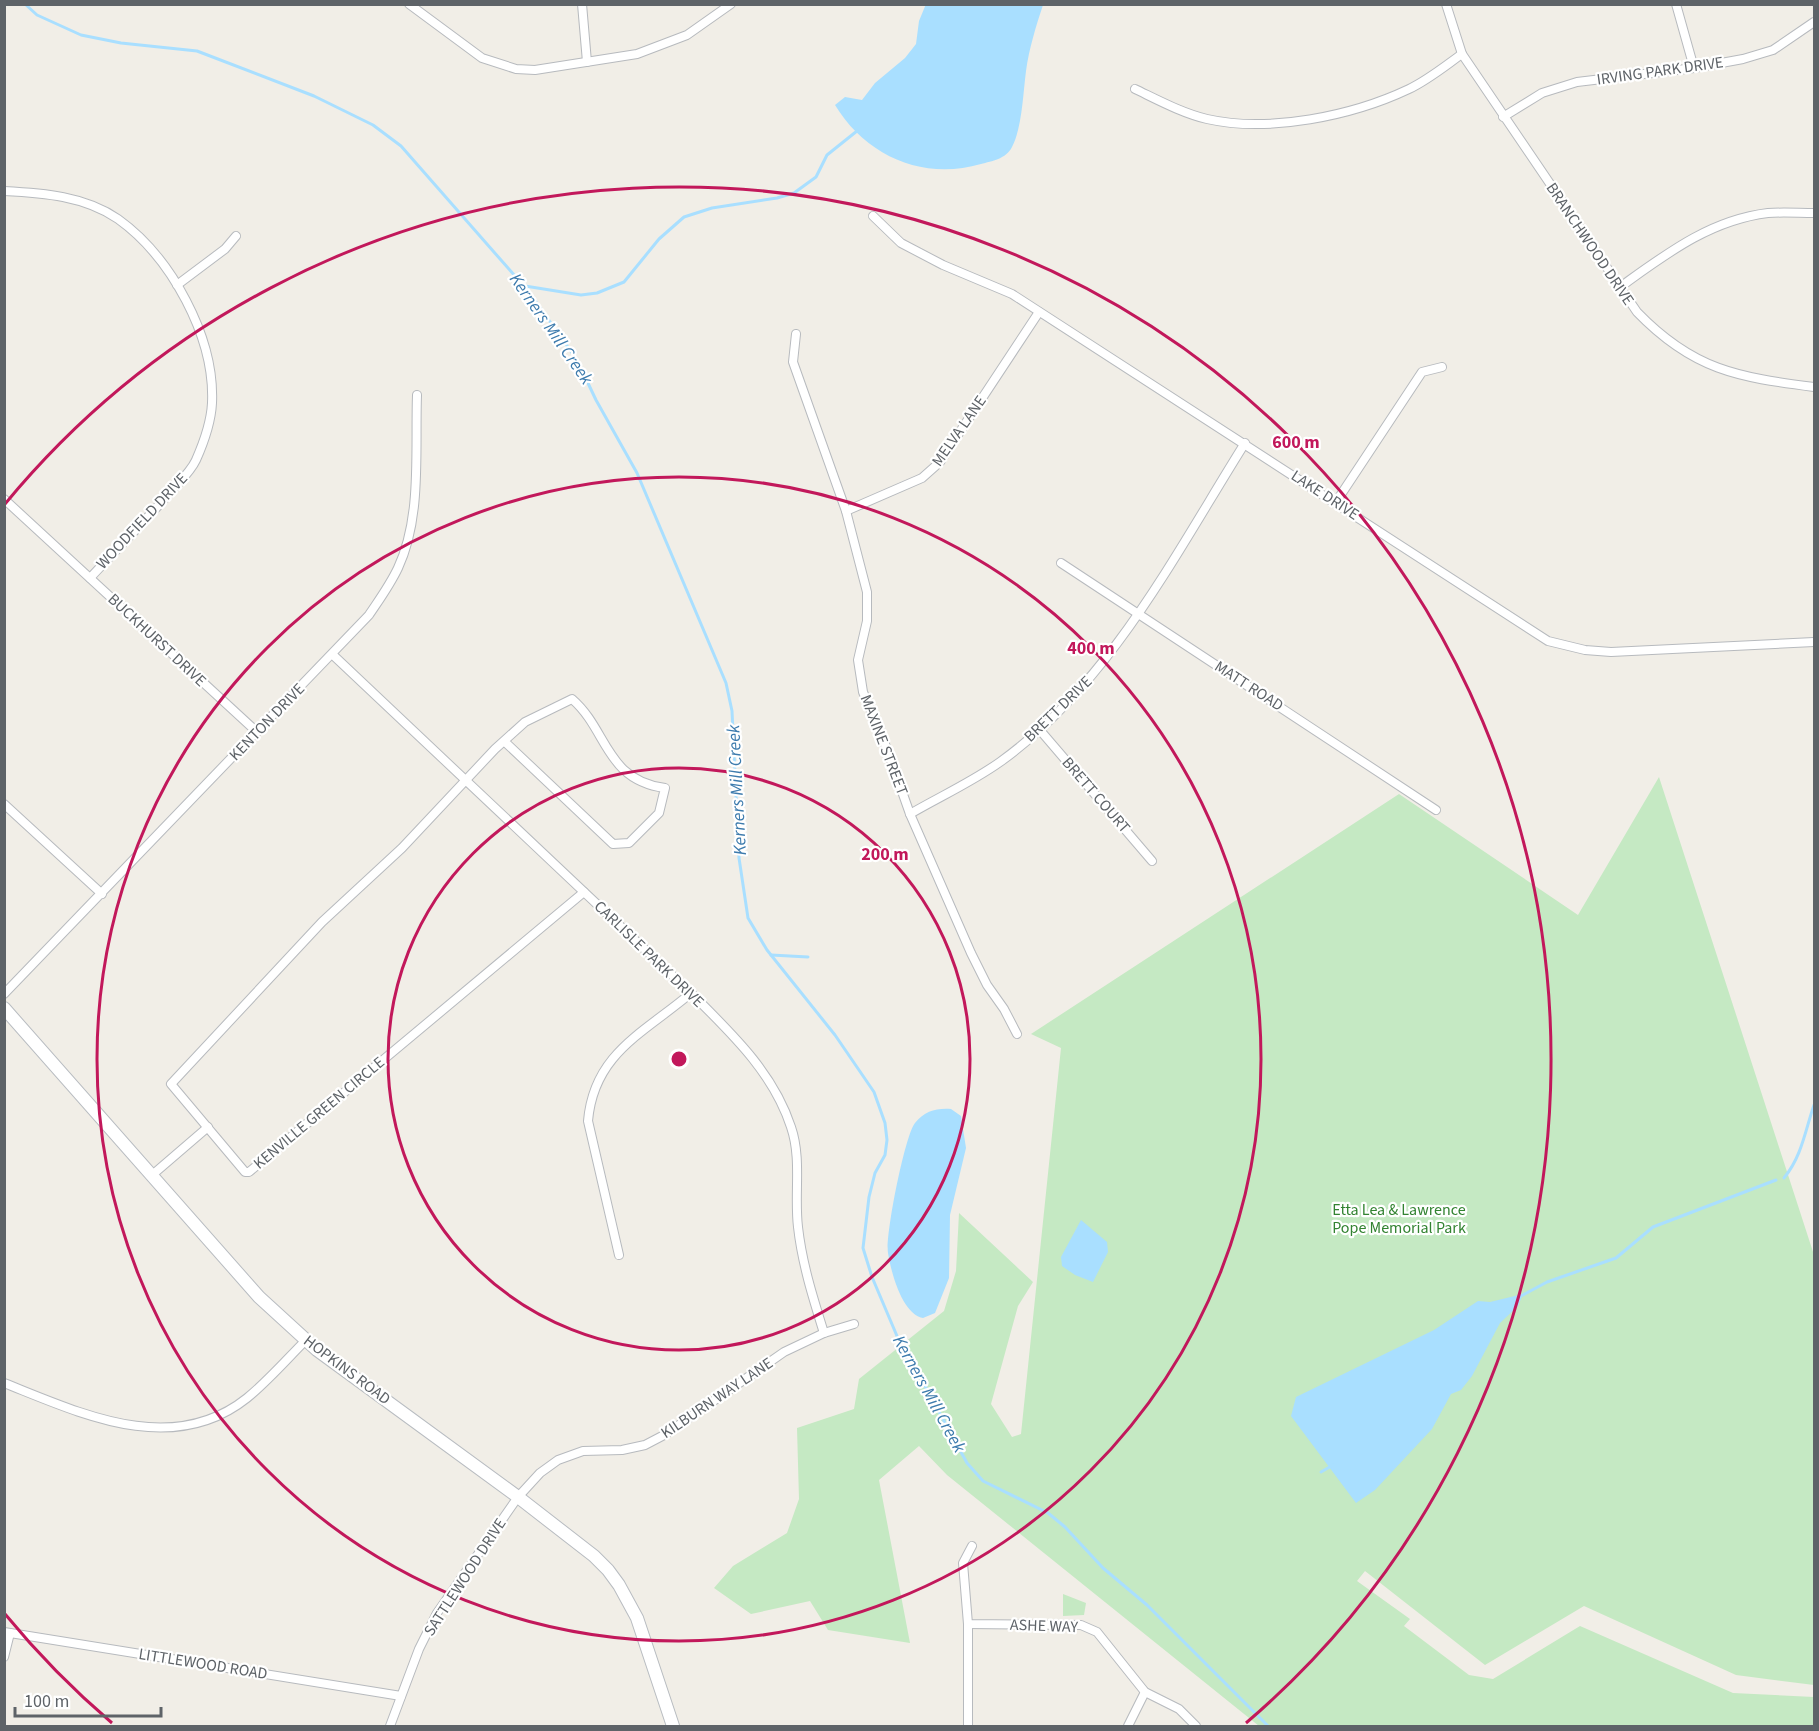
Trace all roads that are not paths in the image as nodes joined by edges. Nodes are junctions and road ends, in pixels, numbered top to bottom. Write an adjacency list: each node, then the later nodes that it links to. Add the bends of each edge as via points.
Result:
1 (409, 4): 8 (street, via 468,50 498,64 535,70)
2 (582, 4): 8 (street)
3 (731, 4): 8 (street, via 687,34 637,54)
4 (1446, 4): 7 (street, BRANCHWOOD DRIVE)
5 (1676, 4): 9 (street)
6 (1815, 22): 9 (street, IRVING PARK DRIVE, via 1773,50)
7 (1462, 54): 10 (street, via 1430,77 1386,99 1335,114 1287,122 1207,119); 11 (street, BRANCHWOOD DRIVE)
8 (587, 62)
9 (1694, 68): 11 (street, IRVING PARK DRIVE, via 1577,82 1542,93)
10 (1135, 89)
11 (1503, 117): 17 (street, BRANCHWOOD DRIVE)
12 (4, 191): 16 (street, WOODFIELD DRIVE, via 45,193 96,207 158,256)
13 (1815, 213): 17 (street, via 1768,213 1713,227 1672,249)
14 (873, 216): 18 (street, LAKE DRIVE, via 901,243 1012,294)
15 (236, 236): 16 (street)
16 (177, 285): 28 (street, WOODFIELD DRIVE, via 207,353 212,402 207,432 191,469)
17 (1620, 287): 21 (street, BRANCHWOOD DRIVE, via 1655,331 1703,363 1737,374)
18 (1039, 312): 23 (street, LAKE DRIVE); 26 (street, MELVA LANE, via 940,462 922,478)
19 (796, 334): 26 (street, MAXINE STREET, via 793,363)
20 (1442, 367): 25 (street, via 1422,372)
21 (1815, 387)
22 (417, 395): 31 (street, KENTON DRIVE, via 408,538 386,589 369,615)
23 (1245, 443): 25 (street, LAKE DRIVE); 29 (street, BRETT DRIVE)
24 (4, 499): 28 (street, BUCKHURST DRIVE)
25 (1336, 501): 30 (street, LAKE DRIVE, via 1548,640 1611,652)
26 (846, 511): 38 (street, MAXINE STREET, via 867,592 867,621 858,660 863,692)
27 (1061, 562): 29 (street, MATT ROAD)
28 (90, 578): 33 (street, BUCKHURST DRIVE)
29 (1138, 613): 32 (street, BRETT DRIVE, via 1103,664); 37 (street, MATT ROAD)
30 (1815, 642)
31 (333, 655): 33 (street, KENTON DRIVE); 35 (street, CARLISLE PARK DRIVE)
32 (1039, 729): 38 (street, BRETT DRIVE, via 1000,762); 39 (street, BRETT COURT)
33 (257, 732): 41 (street, KENTON DRIVE)
34 (504, 741): 34 (street, via 613,844 629,843 659,813 664,788 636,780 614,761 585,711 572,699 525,722); 35 (street)
35 (466, 781): 40 (street, CARLISLE PARK DRIVE); 46 (street, KENVILLE GREEN CIRCLE, via 402,848 322,922 172,1081)
36 (4, 804): 41 (street)
37 (1436, 810)
38 (910, 814): 45 (street, MAXINE STREET, via 971,953)
39 (1152, 861)
40 (584, 892): 42 (street, CARLISLE PARK DRIVE); 46 (street, KENVILLE GREEN CIRCLE, via 249,1172)
41 (102, 894): 43 (street, KENTON DRIVE)
42 (691, 993): 48 (street, via 606,1065 590,1100 588,1121); 50 (street, CARLISLE PARK DRIVE, via 744,1046 784,1107 797,1158 802,1251)
43 (4, 994)
44 (4, 1008): 47 (main road, HOPKINS ROAD)
45 (1017, 1035)
46 (208, 1127): 47 (street)
47 (151, 1176): 51 (main road, HOPKINS ROAD, via 259,1297)
48 (619, 1255)
49 (854, 1323): 50 (street, KILBURN WAY LANE)
50 (825, 1333): 53 (street, KILBURN WAY LANE, via 784,1352 666,1434 645,1445 583,1451 558,1460)
51 (306, 1340): 52 (street, via 247,1399 202,1420 161,1428 92,1418); 53 (main road, HOPKINS ROAD)
52 (4, 1383)
53 (518, 1497): 59 (street, SATTLEWOOD DRIVE, via 437,1613); 61 (main road, HOPKINS ROAD, via 594,1556 619,1585 637,1618)
54 (972, 1546): 55 (street, via 963,1563)
55 (968, 1624): 58 (street, ASHE WAY, via 1081,1625 1097,1632); 62 (street)
56 (7, 1632): 57 (street); 59 (street, LITTLEWOOD ROAD)
57 (4, 1658)
58 (1145, 1692): 63 (street); 64 (street, ASHE WAY, via 1179,1709)
59 (401, 1696): 60 (street, SATTLEWOOD DRIVE)
60 (390, 1726)
61 (674, 1726)
62 (968, 1726)
63 (1128, 1726)
64 (1196, 1726)

